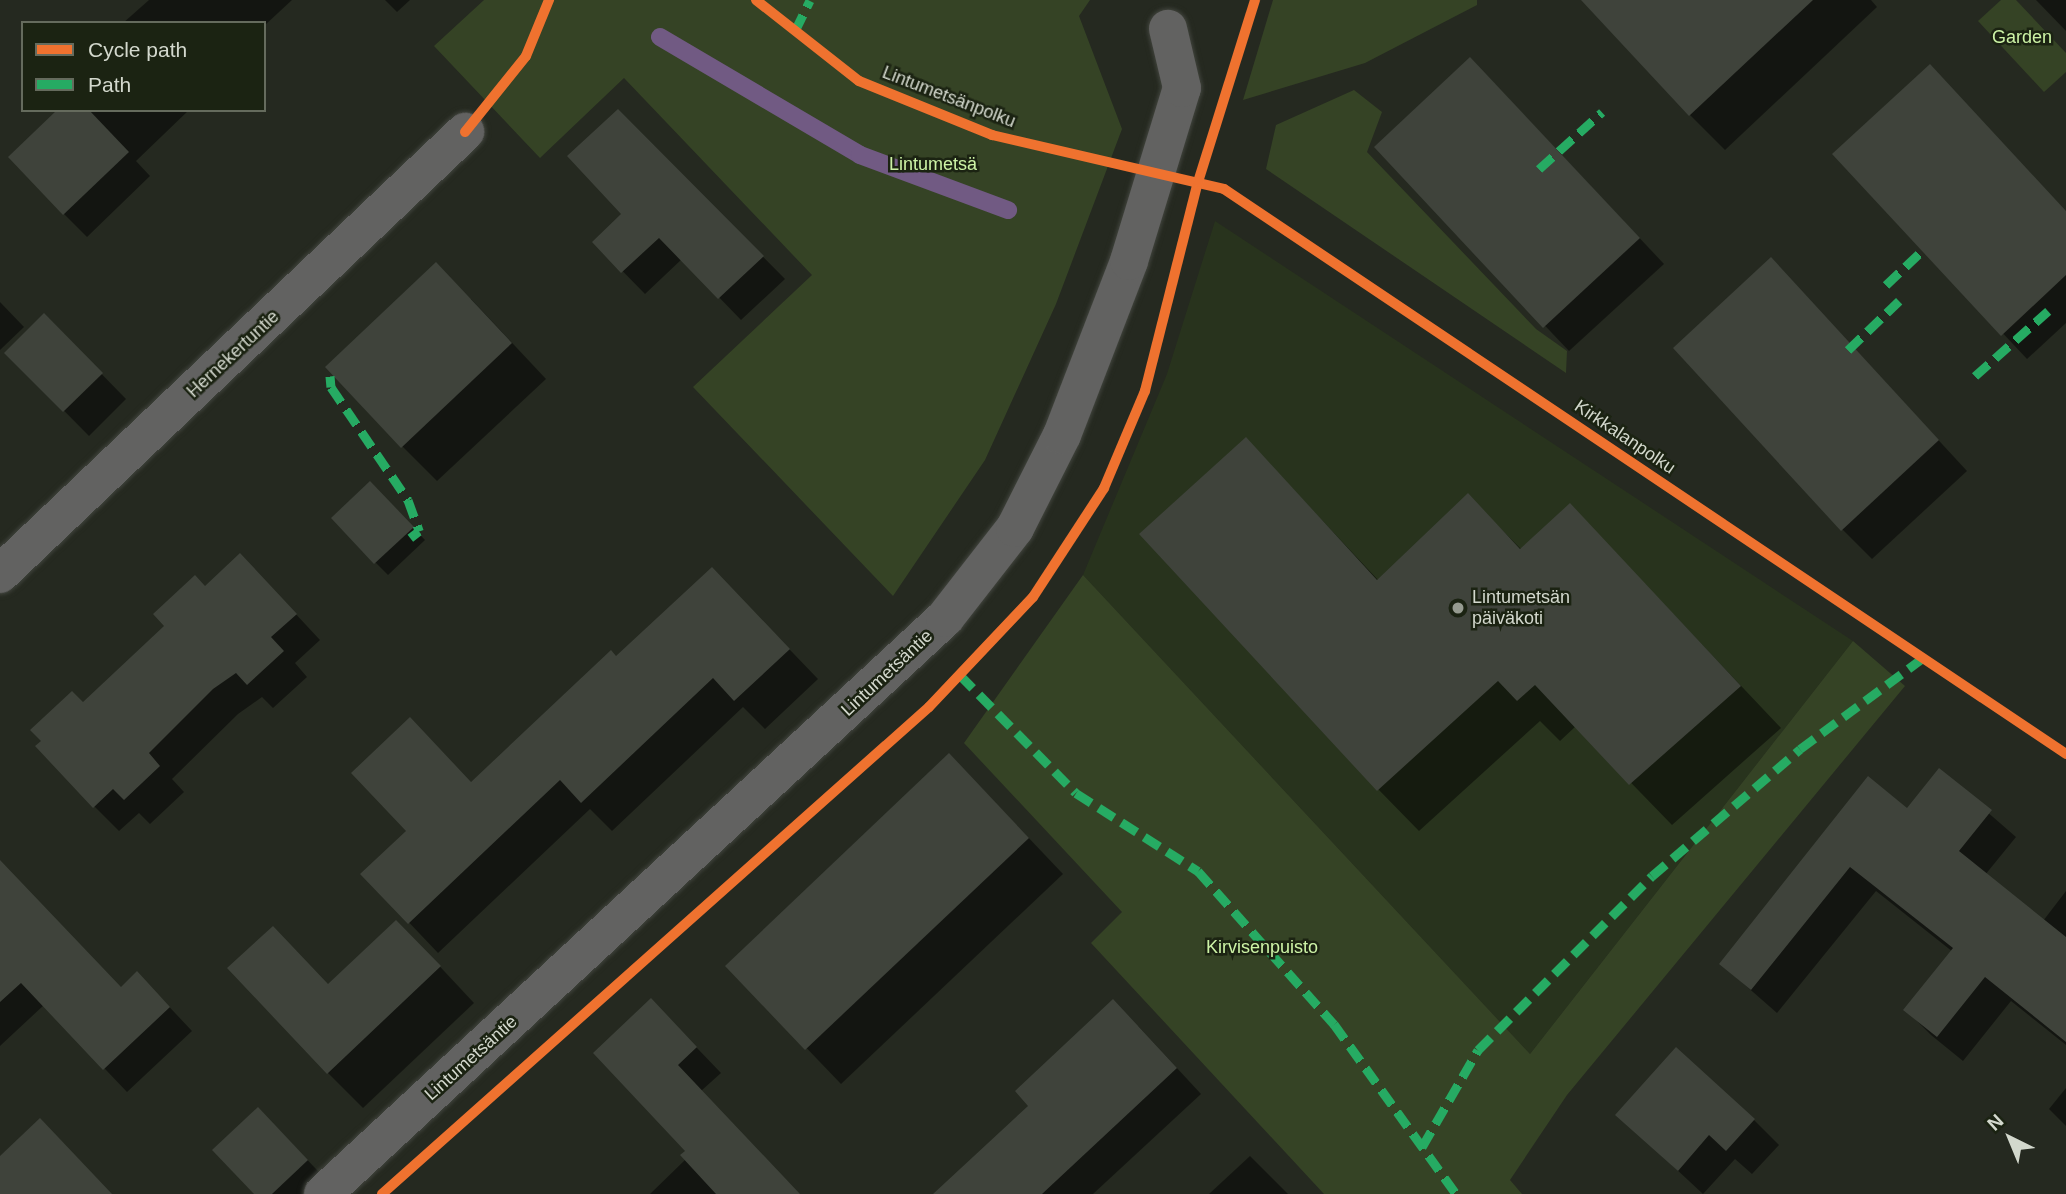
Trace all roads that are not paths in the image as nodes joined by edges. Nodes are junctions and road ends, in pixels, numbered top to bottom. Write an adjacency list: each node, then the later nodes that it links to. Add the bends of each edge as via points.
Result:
1 (1168, 29): 4 (street, Lintumetsäntie, via 1182,88 1129,261 1062,435 1015,528 945,618)
2 (465, 132): 3 (street, Hernekertuntie)
3 (0, 574)
4 (323, 1194)

